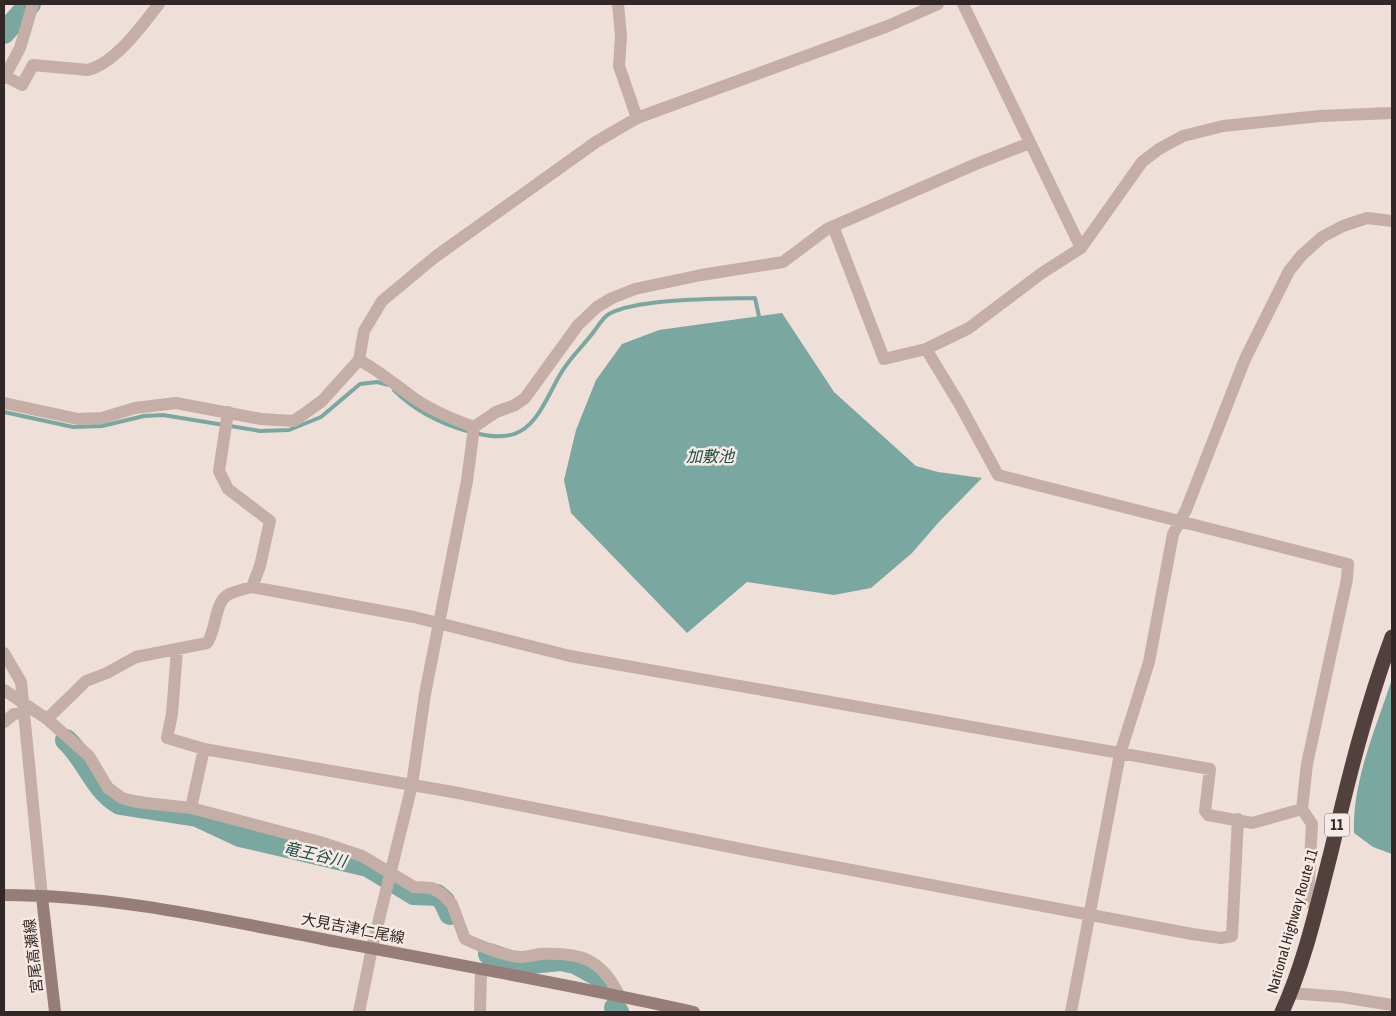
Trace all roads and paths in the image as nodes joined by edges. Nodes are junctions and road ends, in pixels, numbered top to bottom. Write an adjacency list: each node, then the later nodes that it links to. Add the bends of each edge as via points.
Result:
1 (33, 4): 6 (street, via 20,48)
2 (159, 4): 6 (street, via 133,36 105,63 95,68 32,65 22,85)
3 (618, 4): 8 (street, via 619,66)
4 (938, 4): 8 (street, via 888,26)
5 (963, 4): 9 (street)
6 (4, 77)
7 (1392, 113): 12 (street, via 1320,116 1223,126 1183,136 1142,162)
8 (637, 118): 14 (street, via 556,170 435,257 382,301 364,332)
9 (1030, 143): 11 (street); 12 (street)
10 (1392, 221): 18 (street, via 1367,218 1343,226 1322,237 1289,271 1245,359)
11 (832, 226): 13 (street, via 884,359); 17 (street, via 783,262 635,289 597,307 578,324 525,398)
12 (1081, 248): 13 (street, via 969,328)
13 (926, 349): 18 (street, via 998,475)
14 (359, 360): 16 (street, via 322,401 294,421); 17 (street, via 412,397 447,417)
15 (4, 403): 16 (street, via 78,419 102,418 135,408 176,403)
16 (226, 420): 19 (street, via 219,471 228,489 270,521)
17 (474, 427): 20 (street)
18 (1179, 521): 29 (street, via 1149,662); 32 (street, via 1348,564 1307,764)
19 (252, 587): 20 (street); 22 (street, via 228,594 219,603 213,634 207,643)
20 (440, 624): 29 (street, via 570,656); 30 (street)
21 (1392, 637): 37 (highway, National Highway Route 11 / 11, via 1349,777)
22 (177, 650): 26 (street, via 136,657 86,681); 28 (street, via 168,738)
23 (4, 653): 25 (street, via 21,682)
24 (4, 690): 25 (street)
25 (24, 707): 26 (street); 27 (street); 36 (street)
26 (47, 719): 31 (street, via 89,756 108,788 122,798)
27 (4, 722)
28 (204, 749): 30 (street); 31 (street)
29 (1120, 754): 33 (street, via 1210,769 1205,811 1208,815); 38 (street)
30 (412, 785): 34 (street); 38 (street)
31 (191, 808): 34 (street, via 362,856)
32 (1302, 809): 33 (street, via 1252,823); 37 (street, via 1312,824 1308,898)
33 (1238, 819): 38 (street, via 1232,936 1221,938 1192,934)
34 (390, 878): 39 (street); 42 (street, via 414,888 432,888 442,894 452,904 465,939 520,957 573,954 584,957 612,980)
35 (4, 895): 36 (main road, 大見吉津仁尾線)
36 (42, 897): 39 (main road, 大見吉津仁尾線, via 178,911); 44 (main road, 宮尾高瀬線)
37 (1316, 910): 41 (highway, National Highway Route 11 / 11)
38 (1088, 914): 48 (street)
39 (372, 948): 40 (main road, 大見吉津仁尾線); 45 (street)
40 (482, 970): 42 (main road, 大見吉津仁尾線); 46 (street)
41 (1291, 992): 43 (street); 49 (highway, National Highway Route 11 / 11)
42 (618, 996): 47 (main road, 大見吉津仁尾線)
43 (1392, 1005)
44 (54, 1012)
45 (359, 1012)
46 (480, 1012)
47 (694, 1012)
48 (1071, 1012)
49 (1282, 1012)

